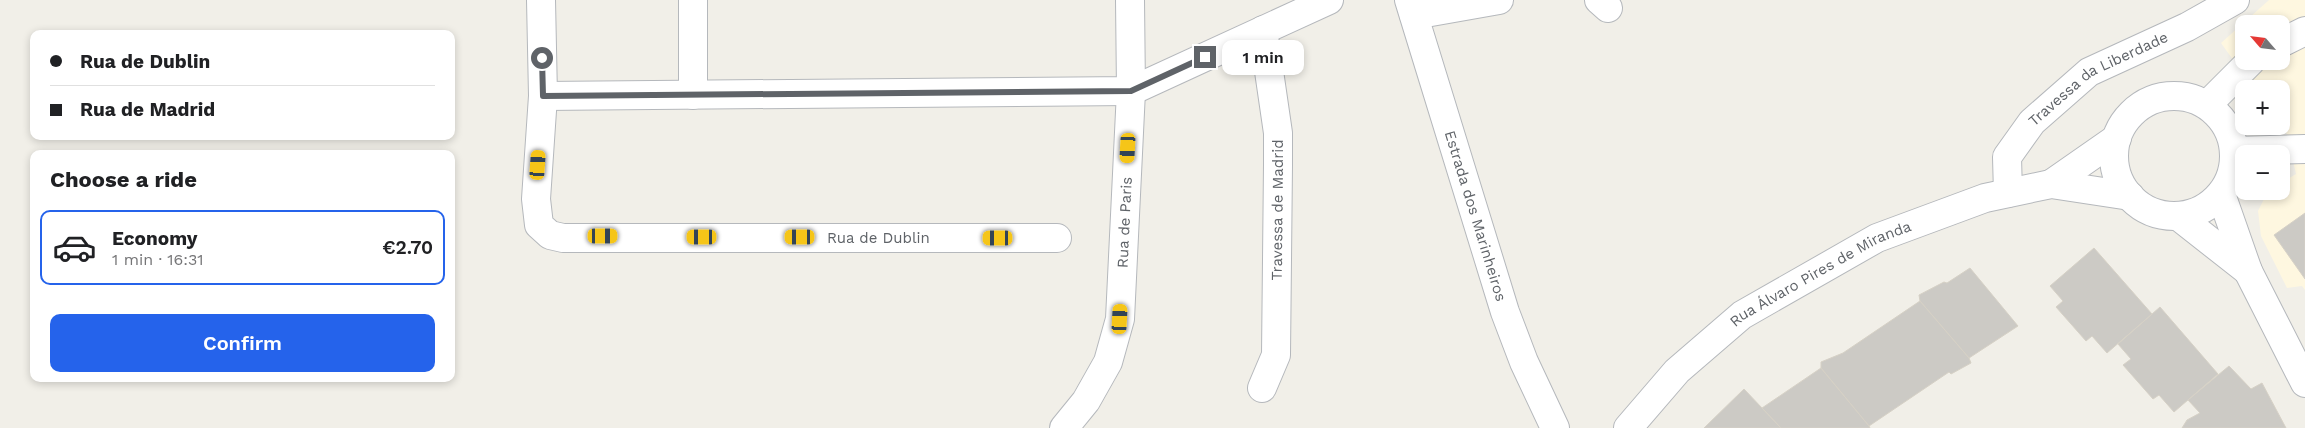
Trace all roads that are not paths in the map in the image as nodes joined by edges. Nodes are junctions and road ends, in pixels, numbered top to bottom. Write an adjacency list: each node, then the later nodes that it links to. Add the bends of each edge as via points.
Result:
1 (541, 0): 14 (street, Rua de Dublin)
2 (693, 0): 13 (street)
3 (1130, 0): 12 (street, Rua de Paris)
4 (1329, 0): 8 (street)
5 (1499, 0): 7 (street)
6 (2235, 0): 20 (street, Travessa da Liberdade, via 2187,27 2089,72 2032,122 2007,157)
7 (1411, 7): 29 (street, Estrada dos Marinheiros, via 1505,312)
8 (1263, 30): 12 (street); 27 (street, Travessa de Madrid, via 1278,133 1278,165 1276,355)
9 (2305, 31): 10 (street)
10 (2290, 38)
11 (2242, 70): 15 (street)
12 (1131, 91): 13 (street); 28 (street, Rua de Paris, via 1120,319 1108,362 1086,401)
13 (693, 95): 14 (street)
14 (543, 96): 24 (street, Rua de Dublin, via 536,199 539,225 550,236)
15 (2207, 105): 16 (street, Rua Álvaro Pires de Miranda, via 2172,95 2154,99 2125,121); 18 (street, Rua Álvaro Pires de Miranda, via 2221,117 2230,132)
16 (2117, 138): 19 (street, Rua Álvaro Pires de Miranda); 22 (street, Rua Álvaro Pires de Miranda, via 2116,168)
17 (2305, 149): 18 (street)
18 (2234, 151): 21 (street, Rua Álvaro Pires de Miranda, via 2234,166)
19 (2051, 184): 20 (street, Rua Álvaro Pires de Miranda); 22 (street, Rua Álvaro Pires de Miranda)
20 (2008, 193): 30 (street, Rua Álvaro Pires de Miranda, via 1985,198 1877,238 1742,315 1677,371)
21 (2221, 194): 23 (street, Rua Álvaro Pires de Miranda, via 2194,213); 25 (street, Rua Álvaro Pires de Miranda)
22 (2130, 196): 23 (street, Rua Álvaro Pires de Miranda, via 2143,207 2160,214)
23 (2178, 216): 25 (street, Rua Álvaro Pires de Miranda)
24 (1057, 238)
25 (2248, 271): 26 (street, Rua Álvaro Pires de Miranda)
26 (2305, 383)
27 (1262, 388)
28 (1064, 428)
29 (1555, 428)
30 (1628, 428)

